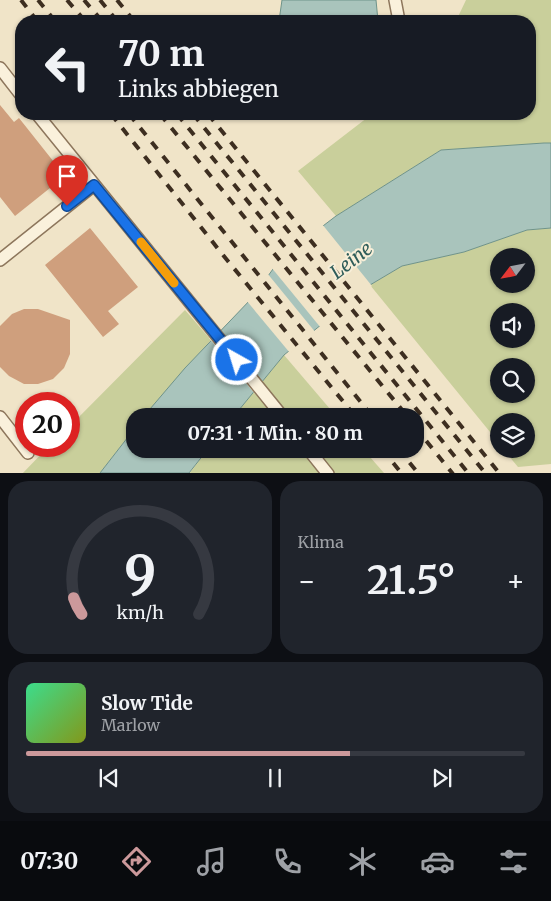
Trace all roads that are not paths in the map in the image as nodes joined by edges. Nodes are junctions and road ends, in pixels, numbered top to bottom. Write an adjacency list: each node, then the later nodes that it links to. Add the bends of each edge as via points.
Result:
1 (395, 0): 2 (lane)
2 (398, 15)
3 (0, 68): 4 (lane)
4 (15, 87)
5 (42, 120): 6 (lane)
6 (94, 185): 7 (lane); 8 (lane)
7 (0, 260)
8 (276, 408)
9 (0, 417): 10 (lane)
10 (15, 436)
11 (315, 458): 12 (lane)
12 (327, 473)

